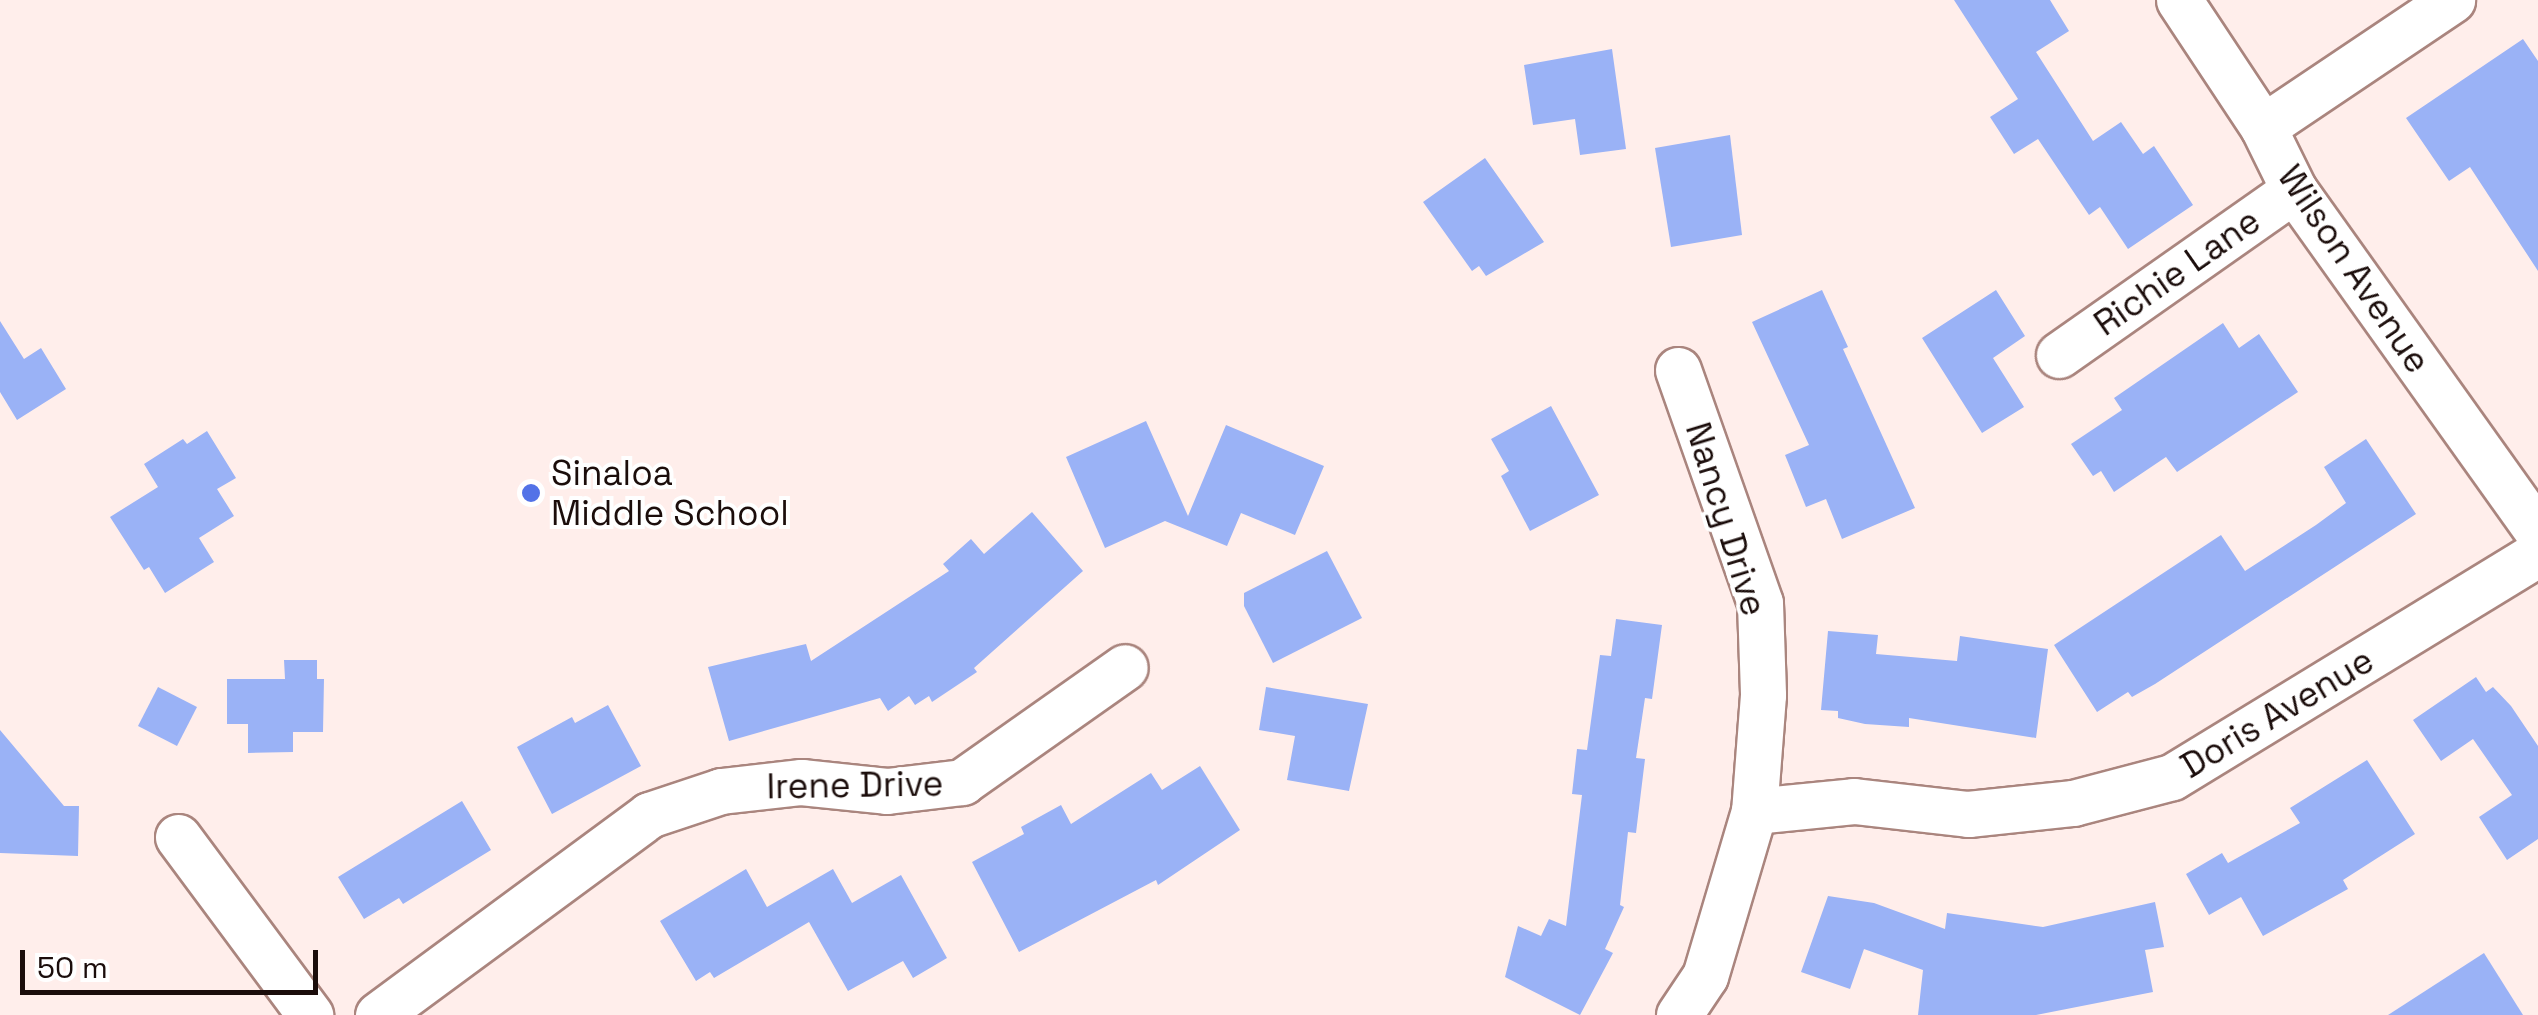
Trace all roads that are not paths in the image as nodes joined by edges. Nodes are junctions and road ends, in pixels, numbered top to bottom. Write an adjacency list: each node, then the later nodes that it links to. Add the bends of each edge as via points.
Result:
1 (2179, 0): 3 (street, Wilson Avenue)
2 (2452, 0): 3 (street)
3 (2263, 127): 4 (street, Wilson Avenue)
4 (2294, 190): 5 (street, Richie Lane); 7 (street, Wilson Avenue)
5 (2059, 355)
6 (1678, 370): 10 (street, Nancy Drive, via 1760,602 1763,695)
7 (2538, 532)
8 (2538, 554): 10 (street, Doris Avenue, via 2172,777 2074,802 1968,814 1854,802)
9 (1125, 668): 13 (street, Irene Drive, via 962,782 887,791 801,782 721,791 649,815)
10 (1754, 811): 14 (street, Nancy Drive, via 1705,976)
11 (178, 837): 12 (street)
12 (310, 1015)
13 (378, 1015)
14 (1679, 1015)

